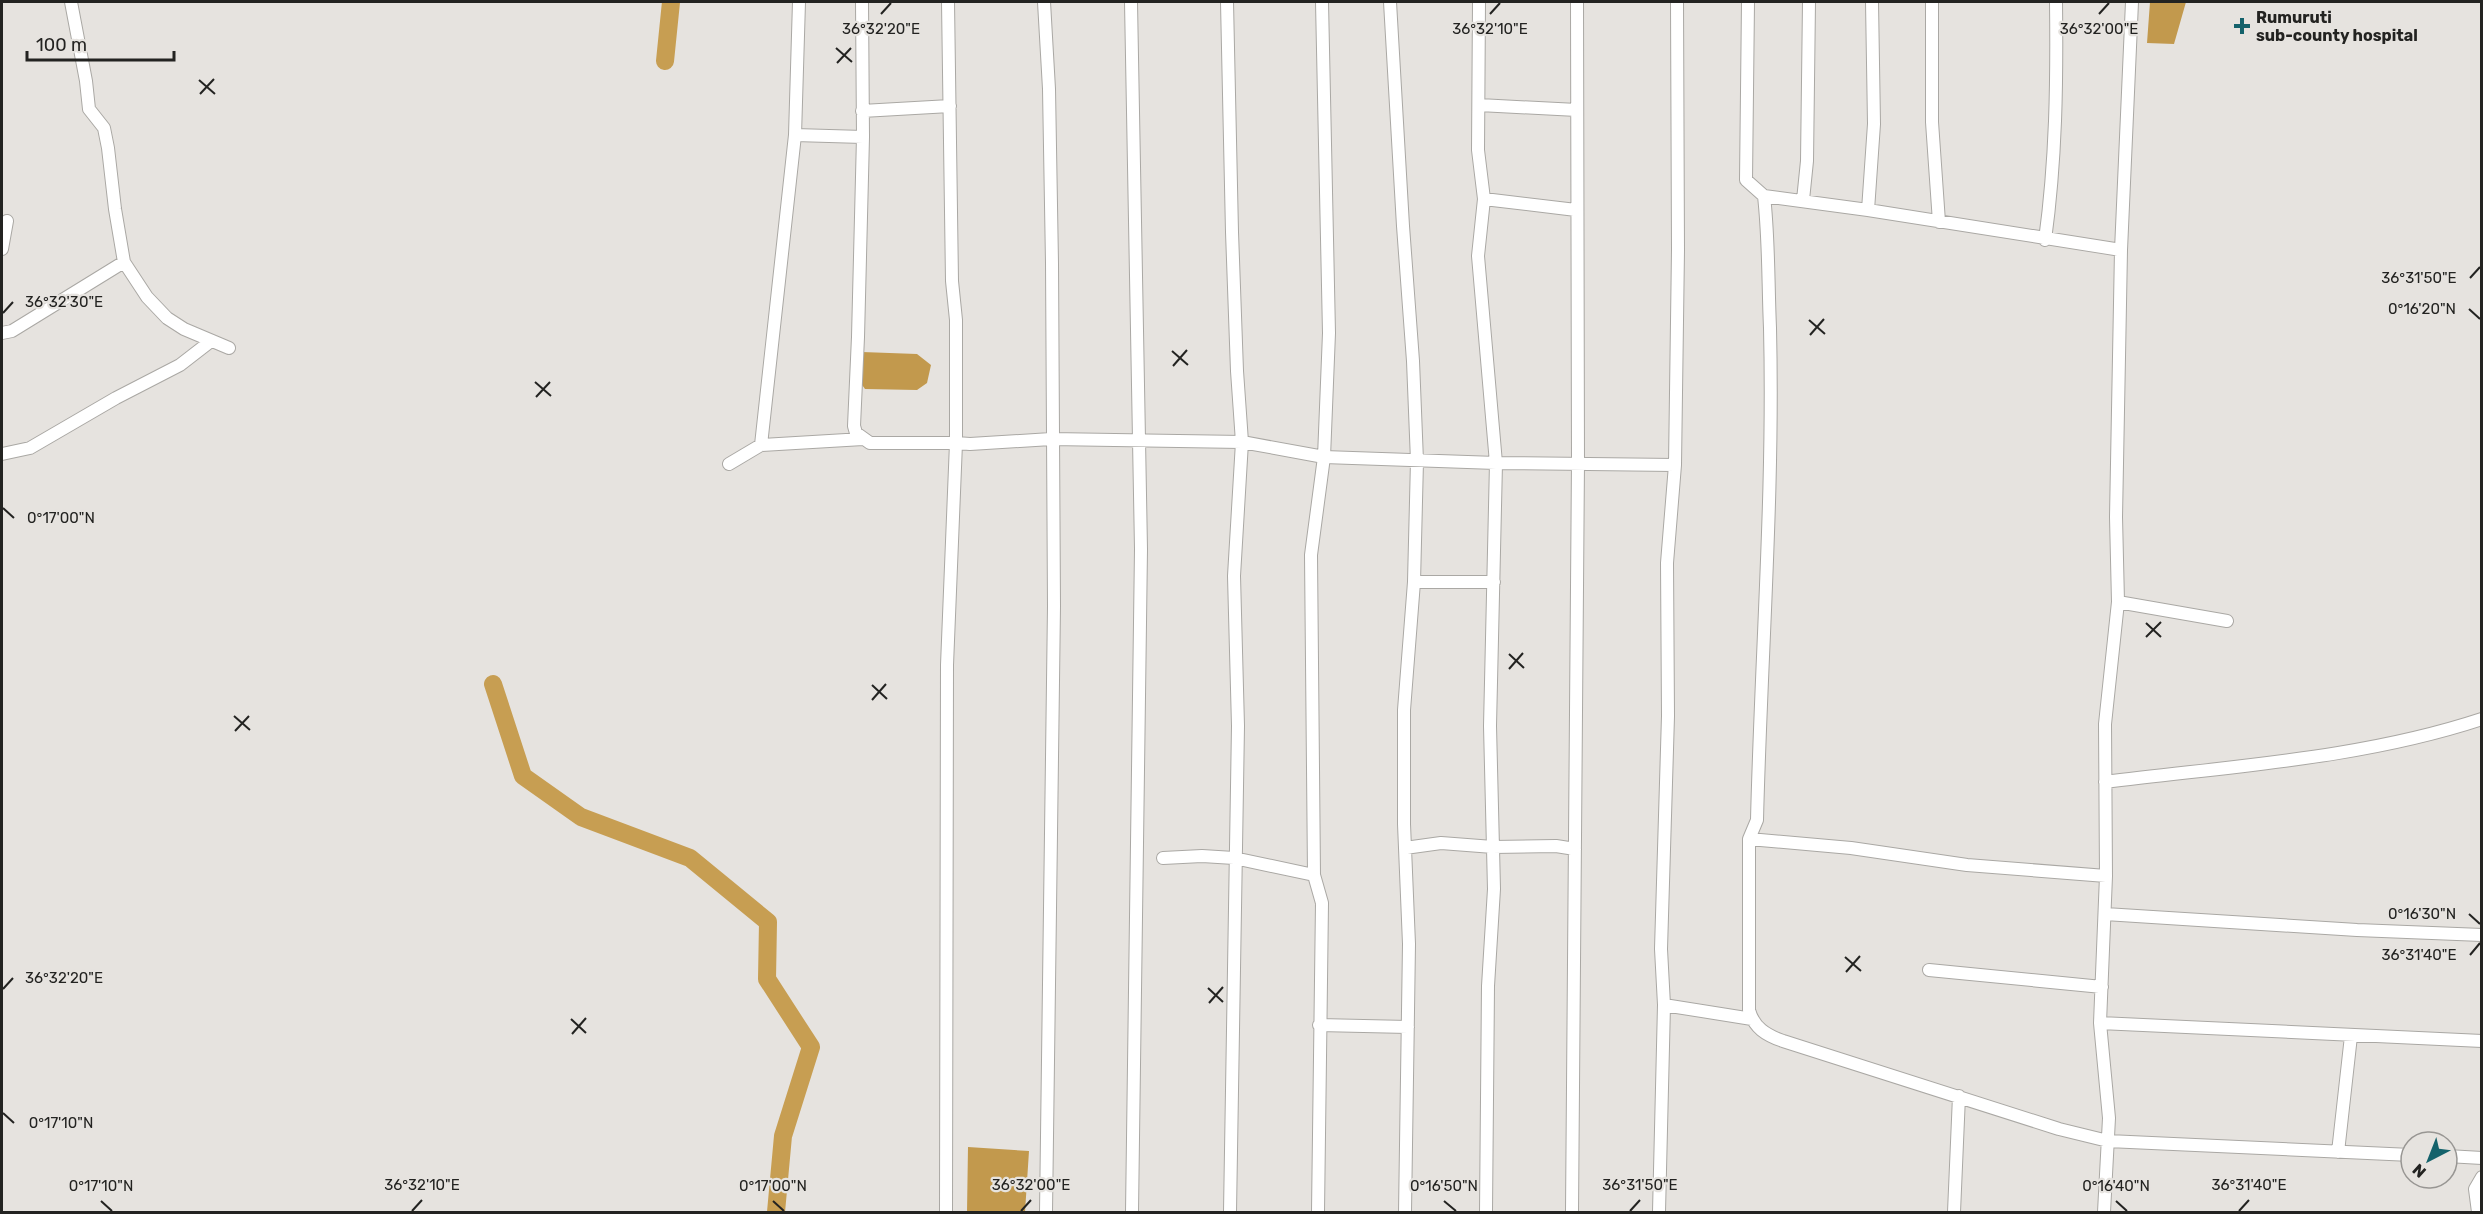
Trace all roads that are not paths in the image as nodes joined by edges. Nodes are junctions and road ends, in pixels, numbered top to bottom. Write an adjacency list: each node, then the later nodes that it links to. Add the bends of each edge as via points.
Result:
1 (71, 2): 35 (street, via 90,109 104,128)
2 (799, 2): 23 (street)
3 (862, 2): 22 (street)
4 (948, 2): 20 (street)
5 (1044, 2): 39 (street, via 1052,252)
6 (1131, 2): 40 (street)
7 (1227, 2): 42 (street)
8 (1322, 2): 46 (street, via 1329,333)
9 (1390, 2): 47 (street)
10 (1479, 2): 19 (street)
11 (1577, 2): 21 (street)
12 (1677, 2): 51 (street)
13 (1748, 2): 25 (street, via 1746,180)
14 (1809, 2): 27 (street)
15 (1872, 2): 29 (street, via 1874,124)
16 (1932, 2): 31 (street, via 1932,122)
17 (2056, 2): 32 (street, via 2056,126)
18 (2132, 2): 34 (street)
19 (1479, 105): 21 (street); 26 (street, via 1478,150)
20 (950, 106): 22 (street); 43 (street)
21 (1578, 110): 28 (street)
22 (862, 111): 24 (street)
23 (795, 135): 24 (street); 44 (street)
24 (863, 137): 41 (street, via 854,426)
25 (1764, 196): 27 (street); 58 (street, via 1771,381 1769,523 1757,820)
26 (1484, 199): 28 (street); 49 (street, via 1478,256)
27 (1803, 200): 29 (street)
28 (1576, 210): 48 (street)
29 (1868, 210): 31 (street)
30 (7, 220): 33 (street)
31 (1939, 222): 32 (street)
32 (2045, 240): 34 (street)
33 (2, 249)
34 (2121, 250): 54 (street)
35 (124, 262): 36 (street, via 12,331); 37 (street, via 147,297 167,318)
36 (2, 333)
37 (210, 341): 38 (street); 45 (street, via 180,365 30,448)
38 (229, 348)
39 (1052, 438): 40 (street); 43 (street); 85 (street, via 1054,606)
40 (1138, 438): 42 (street); 86 (street, via 1141,549)
41 (863, 439): 43 (street, via 870,443); 44 (street)
42 (1242, 442): 46 (street); 63 (street, via 1234,576 1238,726)
43 (956, 443): 84 (street, via 947,665)
44 (761, 445): 50 (street)
45 (2, 454)
46 (1324, 457): 47 (street); 64 (street, via 1311,555)
47 (1417, 461): 49 (street); 52 (street)
48 (1578, 462): 49 (street); 51 (street); 61 (street)
49 (1496, 463): 53 (street)
50 (729, 464)
51 (1675, 465): 70 (street, via 1667,563 1668,717 1661,949)
52 (1414, 582): 53 (street); 60 (street, via 1404,710)
53 (1494, 582): 59 (street, via 1490,726)
54 (2118, 602): 55 (street); 57 (street, via 2105,724)
55 (2227, 621)
56 (2481, 719): 57 (street, via 2350,751)
57 (2105, 782): 65 (street)
58 (1749, 839): 65 (street, via 1851,848 1967,865); 71 (street)
59 (1493, 847): 60 (street, via 1441,843); 61 (street); 90 (street)
60 (1405, 848): 74 (street)
61 (1575, 849): 91 (street)
62 (1163, 858): 63 (street)
63 (1234, 858): 64 (street); 87 (street)
64 (1314, 875): 73 (street, via 1322,903)
65 (2106, 876): 66 (street)
66 (2105, 914): 67 (street); 69 (street)
67 (2481, 935)
68 (1929, 970): 69 (street)
69 (2102, 987): 72 (street)
70 (1664, 1005): 71 (street); 92 (street)
71 (1752, 1019): 77 (street, via 1771,1037)
72 (2100, 1023): 75 (street); 78 (street)
73 (1319, 1025): 74 (street); 88 (street)
74 (1408, 1027): 89 (street)
75 (2351, 1036): 76 (street); 79 (street)
76 (2481, 1041)
77 (1959, 1096): 78 (street); 93 (street)
78 (2108, 1141): 79 (street); 94 (street)
79 (2338, 1152): 80 (street)
80 (2399, 1155)
81 (2459, 1157): 82 (street)
82 (2481, 1158)
83 (2481, 1177): 95 (street, via 2475,1189)
84 (946, 1212)
85 (1046, 1212)
86 (1132, 1212)
87 (1230, 1212)
88 (1318, 1212)
89 (1405, 1212)
90 (1486, 1212)
91 (1572, 1212)
92 (1659, 1212)
93 (1954, 1212)
94 (2104, 1212)
95 (2478, 1212)

